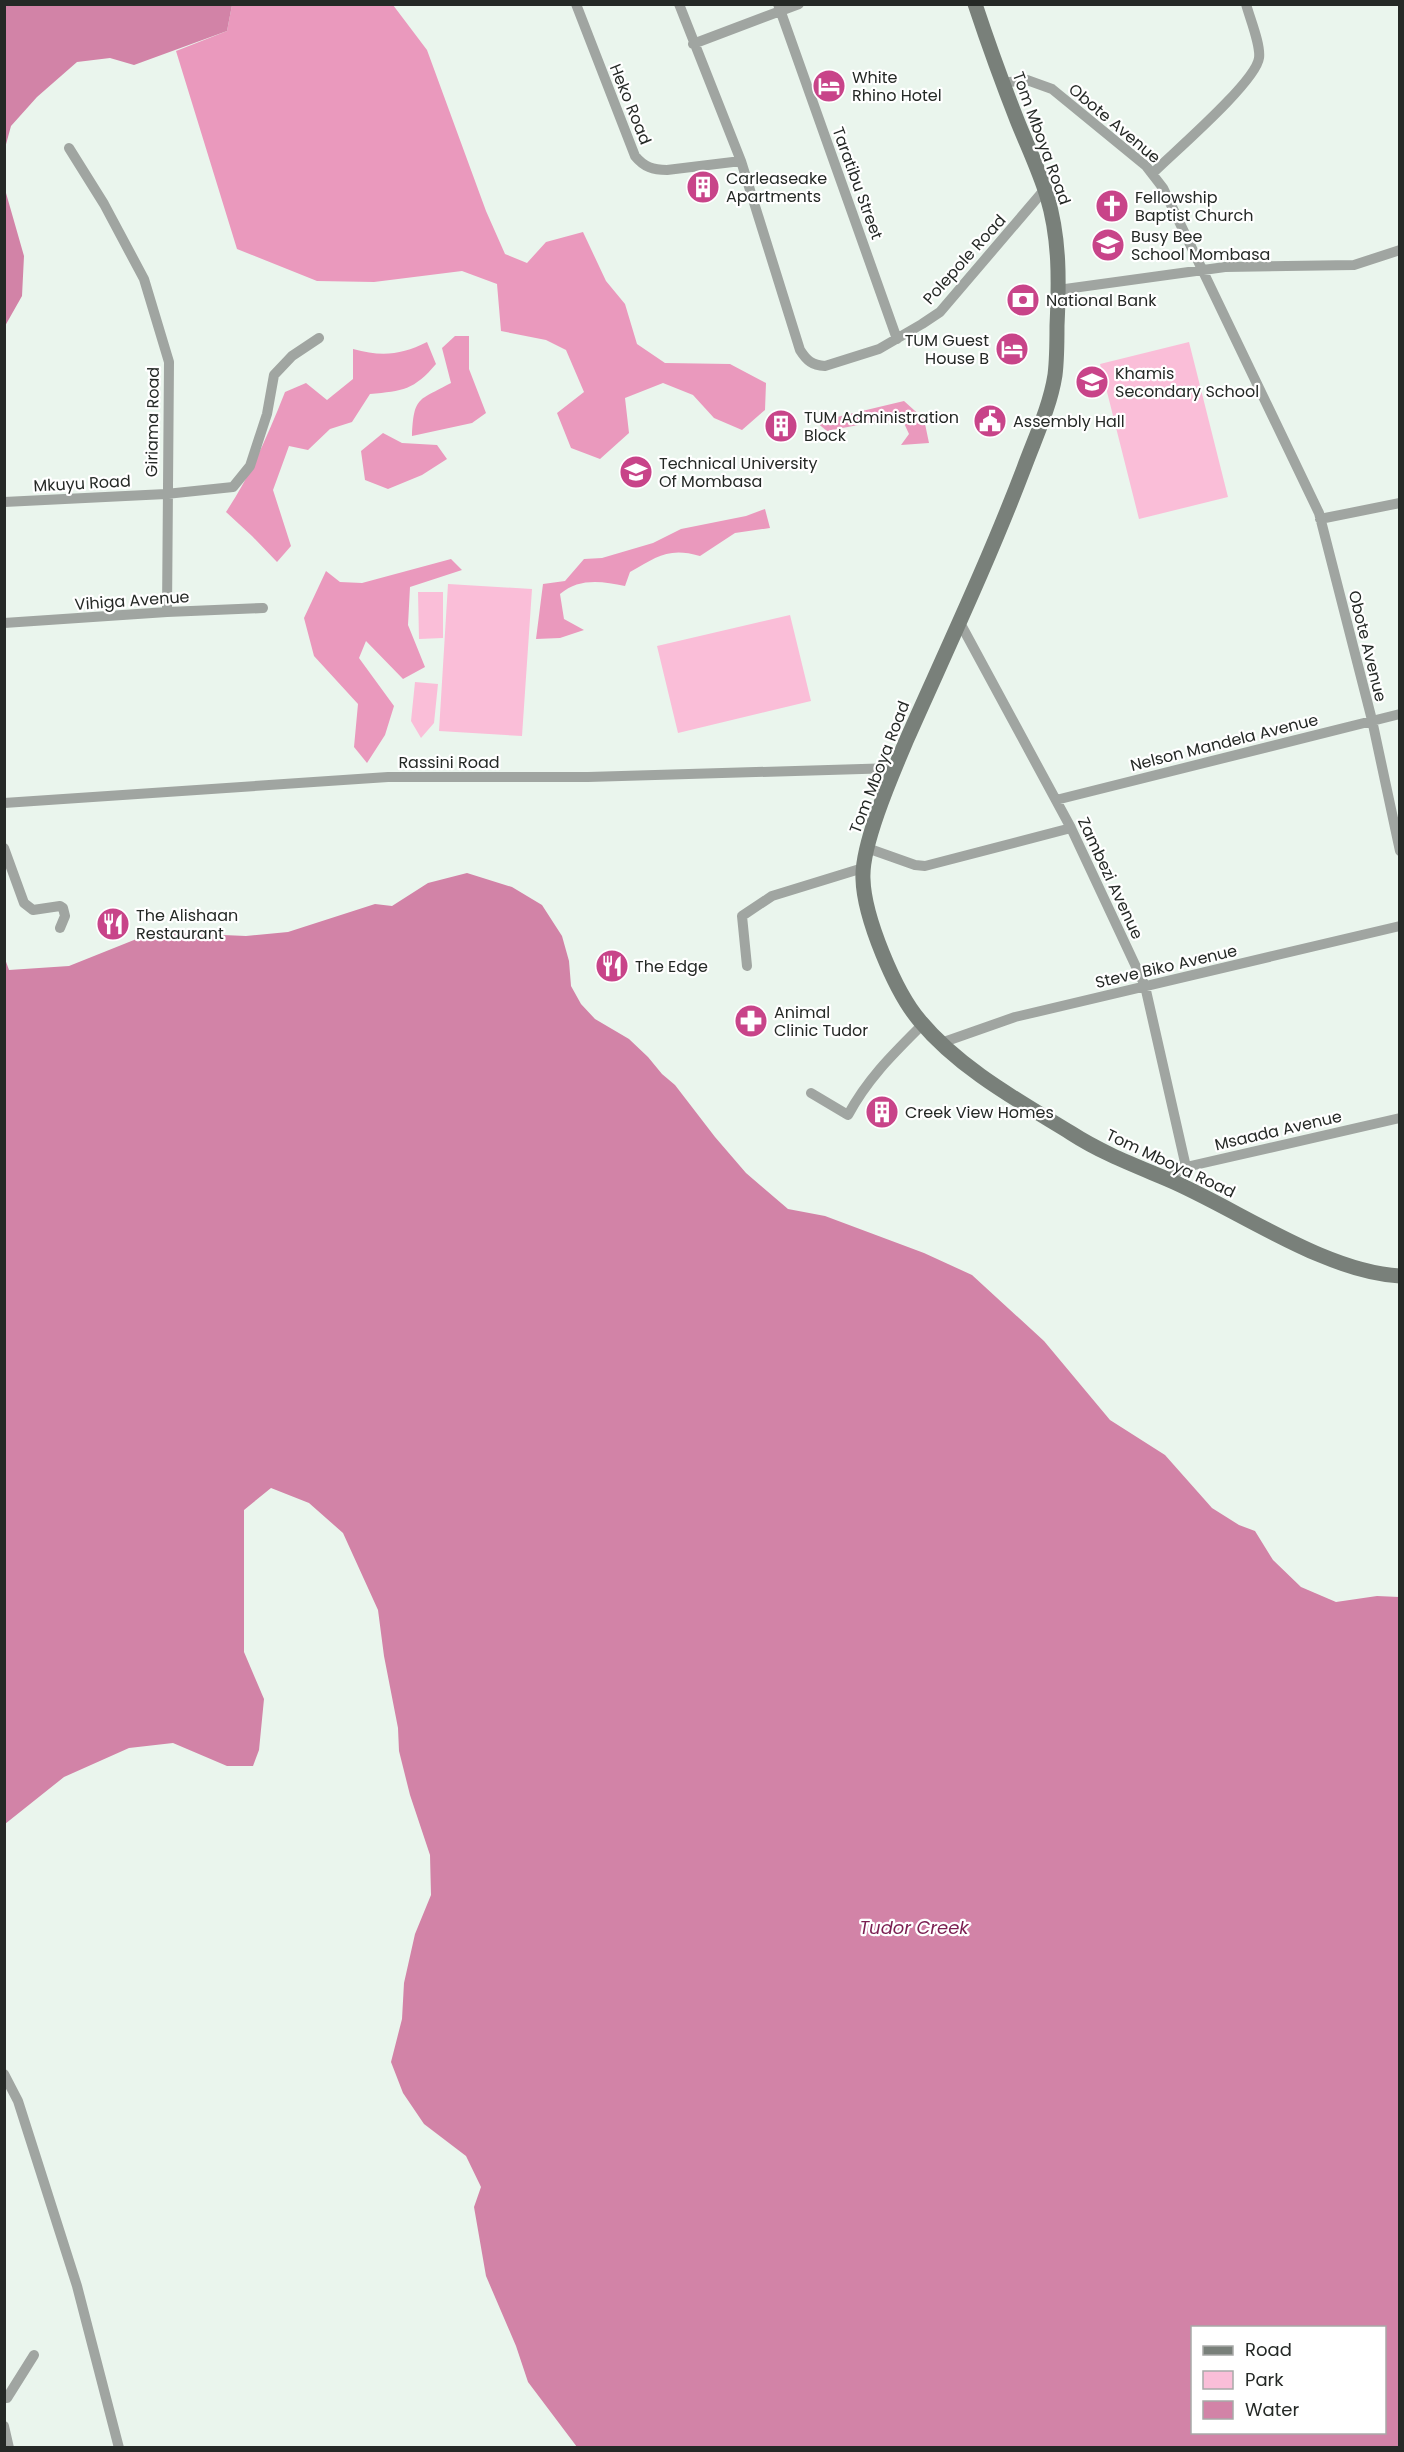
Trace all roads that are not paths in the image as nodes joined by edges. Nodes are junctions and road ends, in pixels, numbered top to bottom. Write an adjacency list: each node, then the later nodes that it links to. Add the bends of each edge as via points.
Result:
1 (576, 4): 10 (street, Heko Road, via 640,162 656,170 667,170)
2 (678, 4): 7 (street)
3 (800, 4): 6 (street)
4 (975, 4): 8 (main road, Tom Mboya Road)
5 (1246, 4): 11 (street, via 1258,48 1256,66 1231,98)
6 (779, 8): 7 (street); 17 (street, Taratibu Street)
7 (693, 44): 10 (street)
8 (1002, 83): 11 (street, Obote Avenue, via 1027,80 1052,89); 12 (main road, Tom Mboya Road)
9 (69, 148): 18 (street, Giriama Road, via 144,279 169,362)
10 (741, 161): 17 (street, Polepole Road, via 800,350 808,361 825,366 879,350)
11 (1153, 173): 14 (street, Obote Avenue)
12 (1045, 189): 15 (main road, Tom Mboya Road, via 1056,232); 17 (street, Polepole Road, via 940,312)
13 (1400, 250): 14 (street, via 1346,266)
14 (1201, 269): 15 (street); 21 (street, Obote Avenue)
15 (1058, 290): 24 (main road, Tom Mboya Road, via 1052,392 1010,506)
16 (319, 338): 18 (street, Mkuyu Road, via 292,356 274,375 267,414 250,465 233,487)
17 (897, 339)
18 (166, 494): 19 (street, Mkuyu Road); 23 (street, Giriama Road)
19 (4, 502)
20 (1400, 503): 21 (street)
21 (1320, 519): 27 (street, Obote Avenue)
22 (262, 608): 23 (street, Vihiga Avenue)
23 (167, 612): 25 (street, Vihiga Avenue)
24 (959, 621): 28 (main road, Tom Mboya Road); 29 (street, Zambezi Avenue)
25 (4, 624)
26 (1400, 714): 27 (street, Nelson Mandela Avenue)
27 (1372, 720): 29 (street, Nelson Mandela Avenue); 34 (street, Obote Avenue)
28 (895, 768): 30 (street, Rassini Road, via 588,777 388,777); 33 (main road, Tom Mboya Road)
29 (1056, 800): 31 (street, Zambezi Avenue)
30 (4, 803)
31 (1071, 828): 33 (street, via 925,866); 39 (street, Zambezi Avenue)
32 (4, 848): 37 (street, via 24,903 33,910 63,908 65,916)
33 (867, 848): 35 (main road, Tom Mboya Road)
34 (1400, 851)
35 (863, 868): 38 (street, via 772,896 742,916); 40 (main road, Tom Mboya Road, via 867,905 883,952 899,989)
36 (1400, 926): 39 (street, Steve Biko Avenue)
37 (60, 928)
38 (747, 966)
39 (1145, 986): 41 (street, Steve Biko Avenue, via 1015,1017); 44 (street, Zambezi Avenue)
40 (923, 1024): 41 (main road, Tom Mboya Road); 42 (street, via 874,1072 848,1115)
41 (941, 1043): 45 (main road, Tom Mboya Road, via 1036,1112 1090,1145)
42 (812, 1094)
43 (1400, 1118): 44 (street, Msaada Avenue)
44 (1186, 1167): 45 (street, Msaada Avenue)
45 (1167, 1179): 46 (main road, Tom Mboya Road, via 1325,1257 1365,1271)
46 (1400, 1276)
47 (4, 2074): 52 (street, via 18,2101 77,2286)
48 (34, 2355): 49 (street, via 8,2398)
49 (4, 2398)
50 (4, 2426): 51 (street)
51 (9, 2448)
52 (119, 2448)

